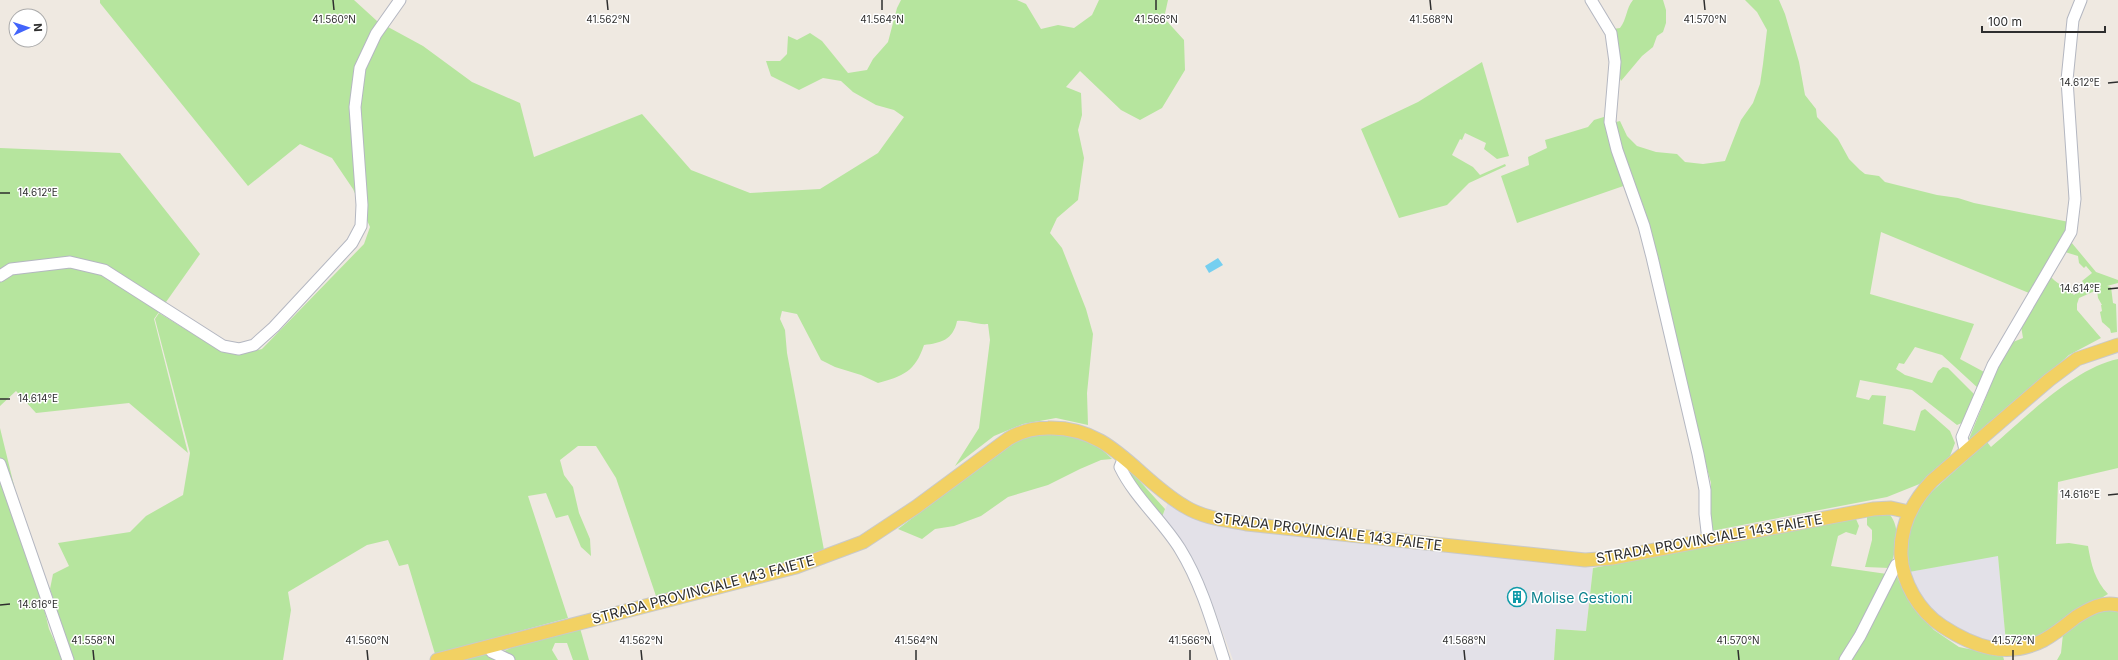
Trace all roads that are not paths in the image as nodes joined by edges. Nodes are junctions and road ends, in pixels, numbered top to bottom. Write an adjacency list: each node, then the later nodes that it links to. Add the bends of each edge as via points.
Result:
1 (400, 0): 4 (street, via 376,34 360,68 355,107 362,205 361,226 352,243 254,345 239,349 223,346 104,270 70,262 11,269)
2 (1591, 0): 10 (street, via 1611,33 1615,62 1610,122 1652,257 1705,490)
3 (2081, 0): 6 (street, via 2073,20 2067,80 2075,199 2071,232 1994,365 1962,437)
4 (0, 276)
5 (2118, 345): 6 (main road, via 2077,359)
6 (1965, 450): 9 (main road, via 1923,490)
7 (1124, 457): 10 (main road, STRADA PROVINCIALE 143 FAIETE, via 1182,505 1193,511 1204,516 1247,524 1586,560 1612,558); 13 (main road, STRADA PROVINCIALE 143 FAIETE, via 1091,434 1054,428 1030,429 1008,439 916,507 863,542 796,567); 17 (street, via 1120,467 1129,484 1169,533 1191,570)
8 (0, 464): 14 (street)
9 (1909, 512): 10 (main road, STRADA PROVINCIALE 143 FAIETE, via 1891,508 1873,509); 11 (main road, via 1902,541)
10 (1708, 540)
11 (1902, 562): 12 (main road, via 1910,588 1931,618 1961,639 1987,648 2003,651 2020,649 2044,640 2088,609 2102,604); 18 (street, via 1896,566)
12 (2118, 605)
13 (488, 647): 15 (main road, STRADA PROVINCIALE 143 FAIETE); 16 (street, via 492,652)
14 (68, 660)
15 (437, 660)
16 (509, 660)
17 (1224, 660)
18 (1845, 660)

